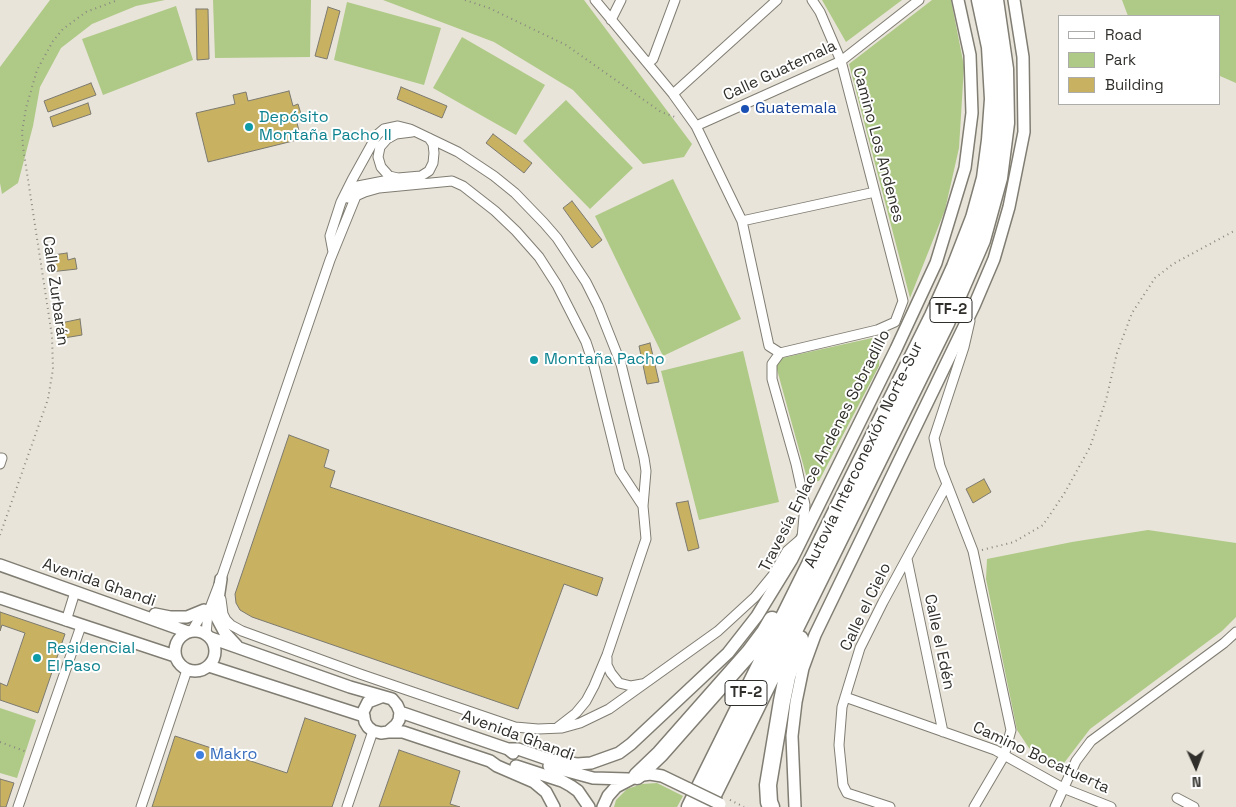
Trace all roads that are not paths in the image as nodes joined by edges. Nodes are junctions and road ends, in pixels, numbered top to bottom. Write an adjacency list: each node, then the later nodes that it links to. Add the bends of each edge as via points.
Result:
1 (595, 0): 11 (street)
2 (621, 0): 11 (street)
3 (675, 0): 13 (street, via 653,59)
4 (777, 0): 14 (street)
5 (812, 0): 12 (street, Camino Los Andenes)
6 (919, 0): 12 (street, Calle Guatemala)
7 (958, 0): 29 (street, Travesía Enlace Andenes Sobradillo, via 970,55 972,113 965,168 936,263)
8 (980, 0): 32 (highway, Autovía Interconexión Norte-Sur / TF-2, via 990,47 993,99 985,178 974,218 933,316)
9 (995, 0): 35 (highway, Autovía Interconexión Norte-Sur / TF-2, via 1005,69 1006,123 999,178 982,240 946,323)
10 (1014, 0): 23 (street, via 1023,57 1024,132 1009,207 994,259)
11 (610, 20): 13 (street)
12 (841, 62): 15 (street, Calle Guatemala); 19 (street, Camino Los Andenes)
13 (648, 63): 14 (street)
14 (673, 94): 15 (street)
15 (695, 124): 20 (street)
16 (418, 132): 17 (street); 18 (street, via 396,134 380,147 381,167 389,176); 22 (street, via 391,126 377,135 341,202 330,236)
17 (428, 138): 18 (street, via 434,153 429,171 421,176); 28 (street, via 458,152 514,193 557,238 586,282 621,364 646,471)
18 (398, 178): 21 (street, via 358,186 342,213)
19 (876, 192): 20 (street); 24 (street, Camino Los Andenes, via 903,301 895,322 876,330)
20 (742, 221): 24 (street, via 769,346)
21 (338, 239): 22 (street); 28 (street, via 356,196 379,188 452,181 495,211 539,257 572,313 594,366 620,471)
22 (333, 252): 33 (street)
23 (974, 306): 27 (street, via 934,438); 73 (street, via 812,643 796,702 792,736)
24 (780, 352): 29 (street, via 772,364 772,379 805,505)
25 (0, 458): 26 (street)
26 (0, 464)
27 (946, 486): 30 (street, Calle el Cielo); 59 (street, via 973,551 1011,730)
28 (643, 506): 45 (street, via 646,539)
29 (802, 538): 49 (street, via 787,551 765,585 740,611); 58 (street, Travesía Enlace Andenes Sobradillo, via 757,616 728,653 619,753 591,763 577,764)
30 (907, 558): 51 (street, Calle el Cielo, via 860,648); 57 (street, Calle el Edén)
31 (0, 565): 34 (street, Avenida Ghandi)
32 (803, 578): 61 (highway, via 785,595 750,652 660,754); 71 (highway, Autovía Interconexión Norte-Sur / TF-2)
33 (221, 580): 38 (street); 43 (street, via 208,613); 44 (street, via 217,618); 54 (street, via 223,614 231,625 242,631 515,727)
34 (75, 592): 37 (street, Avenida Ghandi); 39 (street)
35 (811, 597): 64 (highway, Autovía Interconexión Norte-Sur / TF-2); 72 (highway, via 809,620 796,649 784,693 768,785)
36 (0, 598): 39 (street)
37 (128, 610): 38 (street, via 170,617 192,616); 41 (street, Avenida Ghandi)
38 (204, 610): 41 (street)
39 (66, 621): 40 (street)
40 (80, 626): 46 (street); 65 (street)
41 (190, 631): 43 (street); 46 (street, via 178,639)
42 (1236, 632): 62 (street, via 1091,741 1076,761)
43 (209, 636): 44 (street); 47 (street, via 215,655)
44 (240, 649): 50 (street)
45 (608, 655): 49 (street, via 607,665 620,683 631,686); 54 (street, via 586,701)
46 (175, 656): 48 (street)
47 (210, 666): 48 (street, via 199,671); 53 (street)
48 (187, 670): 66 (street)
49 (647, 683): 54 (street, via 596,717)
50 (381, 696): 52 (street, via 392,699); 53 (street, via 368,702)
51 (845, 698): 57 (street, Camino Bocatuerta); 74 (street, Calle el Cielo, via 839,745 842,785 847,793)
52 (400, 712): 56 (street, via 396,726); 58 (street, Avenida Ghandi)
53 (364, 716): 55 (street)
54 (556, 728)
55 (373, 731): 56 (street); 67 (street)
56 (388, 732): 60 (street, via 403,732)
57 (943, 732): 59 (street, Camino Bocatuerta)
58 (508, 749): 61 (street, Avenida Ghandi, via 516,755 577,775)
59 (1004, 756): 62 (street, Camino Bocatuerta); 75 (street)
60 (490, 761): 68 (street, via 534,782 546,792); 69 (street, Avenida Ghandi, via 562,781 578,792)
61 (632, 777): 64 (street, Avenida Ghandi, bridge, via 662,776); 70 (street, via 616,787)
62 (1063, 788): 76 (street); 77 (street, Camino Bocatuerta)
63 (1177, 798): 78 (street)
64 (719, 804)
65 (18, 807)
66 (141, 807)
67 (346, 807)
68 (554, 807)
69 (589, 807)
70 (603, 807)
71 (690, 807)
72 (771, 807)
73 (795, 807)
74 (890, 807)
75 (974, 807)
76 (1055, 807)
77 (1111, 807)
78 (1194, 807)

